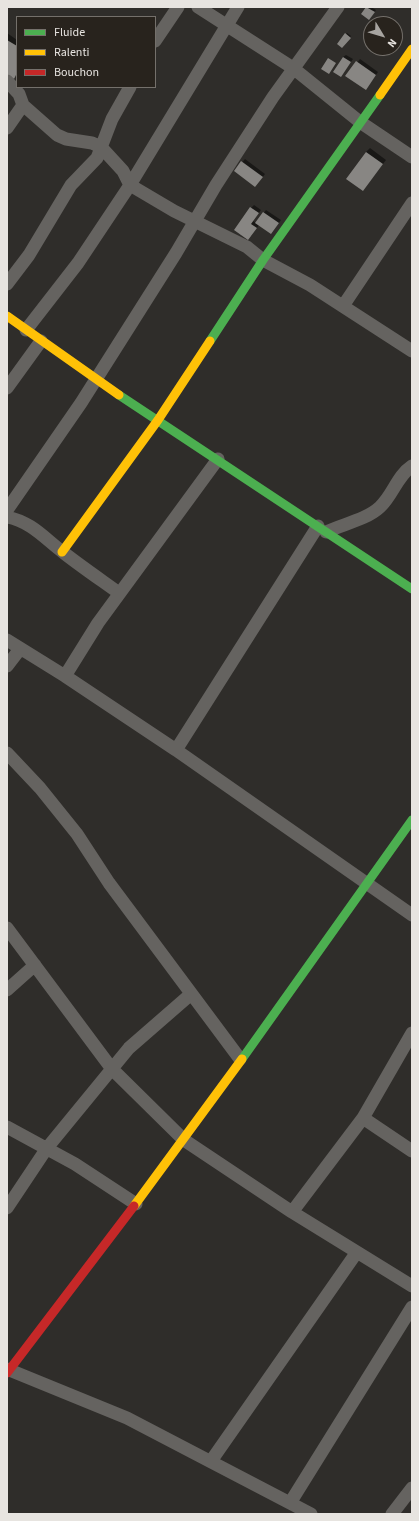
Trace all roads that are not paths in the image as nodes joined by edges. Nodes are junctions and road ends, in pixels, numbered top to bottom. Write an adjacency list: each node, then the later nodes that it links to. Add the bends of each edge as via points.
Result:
1 (178, 7): 6 (street)
2 (198, 7): 5 (street)
3 (238, 7): 5 (street)
4 (338, 7): 8 (street)
5 (226, 26): 8 (street); 16 (street)
6 (156, 40)
7 (412, 49): 12 (street)
8 (293, 68): 12 (street); 18 (street)
9 (7, 82): 11 (street, via 19,94)
10 (129, 88): 14 (street, via 112,119)
11 (23, 105): 13 (street); 14 (street, via 57,135)
12 (360, 122): 15 (street); 19 (street)
13 (7, 128)
14 (101, 147): 16 (street, via 123,171); 20 (street, via 97,158 71,185 29,255)
15 (412, 157)
16 (130, 185): 18 (street); 23 (street, via 78,263)
17 (412, 203): 21 (street)
18 (194, 221): 19 (street, via 247,247); 26 (street)
19 (264, 260): 21 (street); 28 (street)
20 (7, 284)
21 (343, 306): 25 (street)
22 (7, 316): 23 (street)
23 (26, 330): 24 (street)
24 (41, 341): 26 (street); 27 (street)
25 (412, 351)
26 (95, 379): 28 (street); 31 (street)
27 (7, 388)
28 (158, 420): 29 (street); 34 (street)
29 (218, 459): 33 (street); 36 (street)
30 (412, 466): 33 (street, via 401,475 391,494 376,510)
31 (7, 510)
32 (7, 517): 34 (street, via 14,518 38,532)
33 (322, 529): 35 (street); 41 (street)
34 (62, 552): 36 (street)
35 (412, 589)
36 (120, 593): 40 (street)
37 (7, 640): 38 (street)
38 (20, 649): 39 (street); 40 (street)
39 (7, 666)
40 (65, 676): 41 (street)
41 (176, 750): 44 (street)
42 (7, 753): 49 (street, via 40,788 77,834 109,883)
43 (412, 820): 44 (street)
44 (368, 883): 45 (street); 51 (street)
45 (412, 915)
46 (7, 928): 47 (street)
47 (35, 965): 48 (street); 52 (street)
48 (7, 990)
49 (192, 994): 51 (street); 52 (street, via 129,1048)
50 (412, 1033): 53 (street)
51 (240, 1059): 55 (street)
52 (112, 1069): 55 (street); 56 (street)
53 (363, 1118): 57 (street); 60 (street)
54 (7, 1127): 56 (street)
55 (184, 1140): 58 (street); 60 (street)
56 (47, 1148): 58 (street); 59 (street)
57 (412, 1151)
58 (136, 1204): 64 (street)
59 (7, 1208)
60 (292, 1212): 61 (street)
61 (357, 1252): 62 (street); 65 (street)
62 (412, 1286)
63 (412, 1307): 67 (street)
64 (8, 1371): 65 (street, via 120,1415)
65 (211, 1461): 67 (street)
66 (412, 1488): 69 (street)
67 (290, 1503): 68 (street)
68 (311, 1514)
69 (392, 1514)

